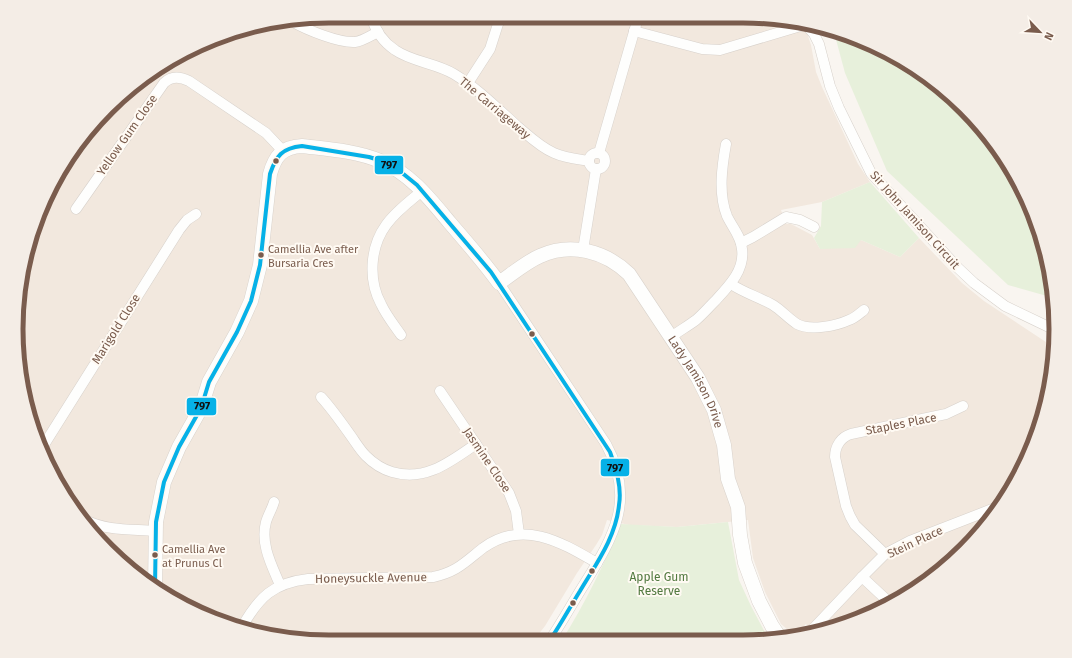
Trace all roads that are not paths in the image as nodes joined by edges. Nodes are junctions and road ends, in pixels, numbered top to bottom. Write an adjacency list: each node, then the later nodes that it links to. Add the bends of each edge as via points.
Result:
1 (374, 23): 8 (street, The Carriageway)
2 (499, 23): 9 (street, via 490,48)
3 (636, 23): 6 (street)
4 (299, 25): 8 (street, via 319,34 348,42 361,41)
5 (795, 28): 6 (street, via 712,51)
6 (634, 31): 12 (street, via 599,153 604,156 605,164 601,168)
7 (811, 31): 22 (street, Sir John Jamison Circuit, via 819,44 830,86 839,108 871,173 974,283 1005,306)
8 (378, 32): 9 (street, The Carriageway, via 386,43 403,55 440,67)
9 (468, 83): 12 (street, The Carriageway, via 540,145 559,155)
10 (726, 144): 17 (street, via 722,170 724,204)
11 (283, 151): 13 (street, via 302,146 375,158 401,172); 14 (street, Yellow Gum Close, via 266,133 189,81 178,77 171,78 164,82); 33 (street, via 275,159 271,170 260,265 250,301 237,332 209,382 201,408 170,466 160,498)
12 (593, 165): 18 (street)
13 (422, 191): 19 (street); 23 (street, via 386,224 376,244 373,258 373,280 377,297)
14 (76, 209)
15 (196, 214): 28 (street, Marigold Close, via 179,230)
16 (814, 227): 17 (street, via 786,217)
17 (741, 243): 20 (street, via 742,261)
18 (583, 250): 19 (street, Lady Jamison Drive, via 561,250 540,256); 24 (street, Lady Jamison Drive, via 611,260 629,274)
19 (499, 283): 36 (street, via 606,444 616,469 620,487 618,519 611,539)
20 (731, 284): 21 (street, via 774,305 797,323 808,327 845,322); 24 (street, via 698,319)
21 (864, 310)
22 (1049, 327)
23 (401, 335)
24 (670, 336): 43 (street, Lady Jamison Drive, via 698,378 718,421 728,479 738,507 745,563 759,601)
25 (440, 391): 29 (street, Jasmine Close)
26 (321, 397): 29 (street, via 334,411 365,456 377,465 394,472 411,475 431,472)
27 (963, 406): 35 (street, Staples Place, via 946,414 851,434 836,440 835,456 848,512 855,525)
28 (45, 443)
29 (476, 444): 34 (street, Jasmine Close, via 512,498 518,518)
30 (274, 502): 39 (street, via 266,522 265,542)
31 (989, 510): 35 (street, Stein Place, via 910,541)
32 (92, 523): 33 (street, via 108,528)
33 (155, 531): 38 (street)
34 (519, 534): 36 (street, Honeysuckle Avenue, via 554,540); 39 (street, Honeysuckle Avenue, via 492,542 455,570 433,577 308,579)
35 (885, 554): 37 (street, Stein Place)
36 (597, 563): 44 (street)
37 (862, 576): 40 (street); 42 (street, Stein Place)
38 (155, 580)
39 (280, 585): 41 (street, Honeysuckle Avenue, via 255,605)
40 (886, 599)
41 (244, 623)
42 (815, 626)
43 (776, 633)
44 (553, 635)

